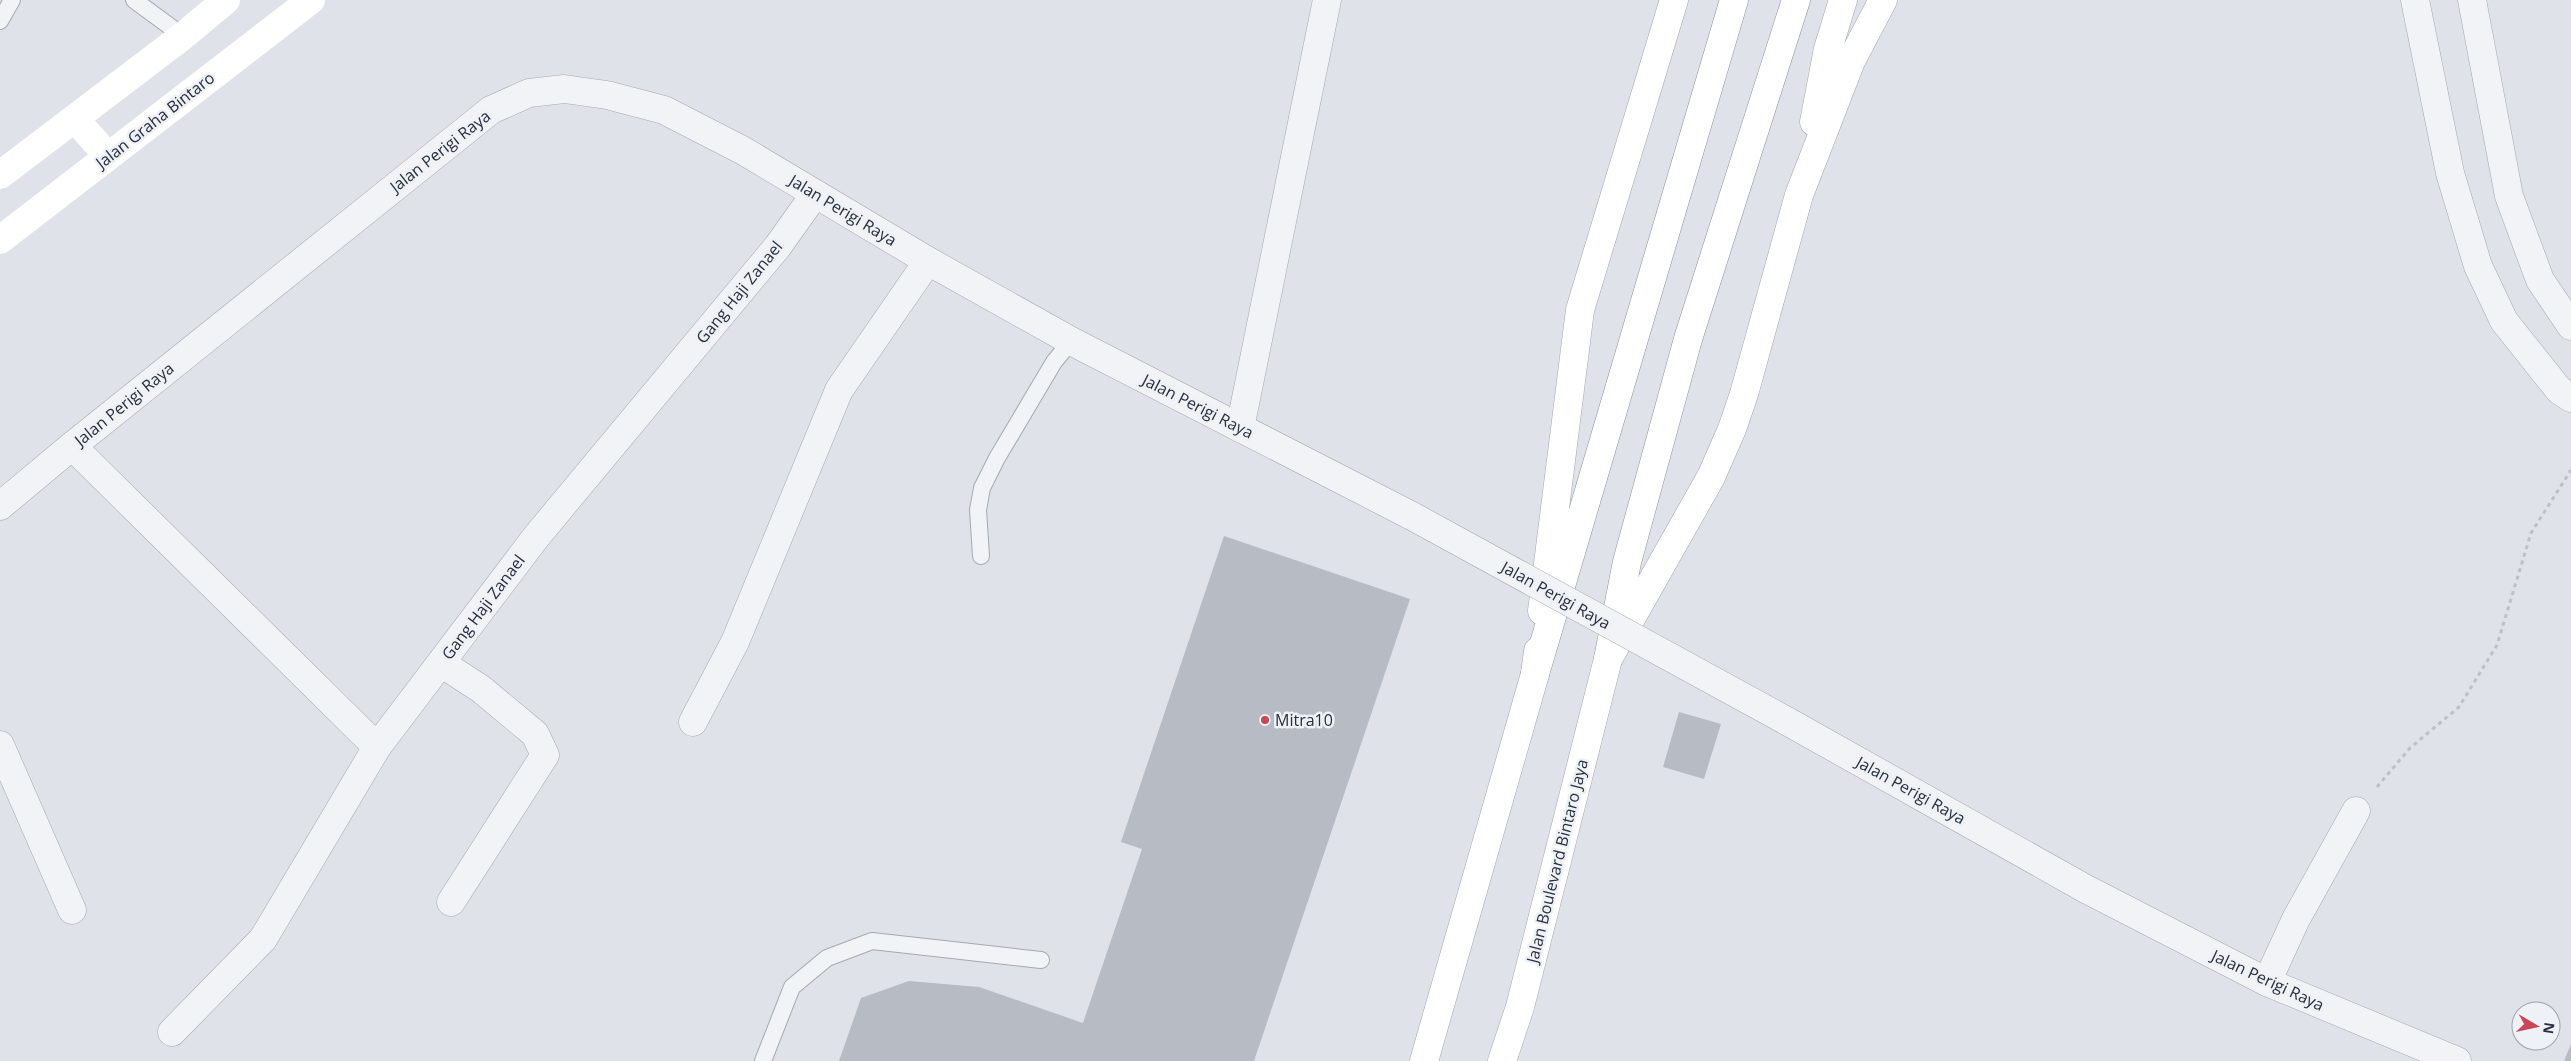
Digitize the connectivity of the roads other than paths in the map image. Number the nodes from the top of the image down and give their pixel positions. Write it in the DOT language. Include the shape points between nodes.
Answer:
graph roads {
  1 [pos="12,0"];
  2 [pos="134,0"];
  3 [pos="226,0"];
  4 [pos="311,0"];
  5 [pos="1327,0"];
  6 [pos="1674,0"];
  7 [pos="1734,0"];
  8 [pos="1796,0"];
  9 [pos="1844,0"];
  10 [pos="1883,0"];
  11 [pos="2414,0"];
  12 [pos="2472,0"];
  13 [pos="0,21"];
  14 [pos="183,36"];
  15 [pos="75,119"];
  16 [pos="108,156"];
  17 [pos="0,175"];
  18 [pos="815,194"];
  19 [pos="1799,195"];
  20 [pos="0,240"];
  21 [pos="928,261"];
  22 [pos="2571,326"];
  23 [pos="1071,341"];
  24 [pos="2567,386"];
  25 [pos="1240,428"];
  26 [pos="72,446"];
  27 [pos="0,506"];
  28 [pos="981,556"];
  29 [pos="1608,659"];
  30 [pos="441,663"];
  31 [pos="1535,674"];
  32 [pos="693,722"];
  33 [pos="0,745"];
  34 [pos="378,747"];
  35 [pos="2356,811"];
  36 [pos="451,902"];
  37 [pos="72,910"];
  38 [pos="1041,960"];
  39 [pos="2267,982"];
  40 [pos="172,1032"];
  41 [pos="763,1061"];
  42 [pos="1424,1061"];
  43 [pos="1502,1061"];
  44 [pos="2457,1061"];
  1 -- 13 [label="lane"];
  2 -- 14 [label="lane"];
  3 -- 14 [label="main road"];
  4 -- 16 [label="main road, Jalan Graha Bintaro"];
  5 -- 25 [label="street"];
  6 -- 31 [label="main road" via="1580,310"];
  7 -- 31 [label="main road"];
  8 -- 29 [label="main road" via="1688,339 1627,562"];
  9 -- 19 [label="main road" via="1828,49"];
  10 -- 19 [label="main road" via="1851,61"];
  11 -- 24 [label="street" via="2450,172 2478,266 2504,321"];
  12 -- 22 [label="street" via="2509,196 2540,280"];
  14 -- 15 [label="main road"];
  15 -- 16 [label="main road"];
  15 -- 17 [label="main road"];
  16 -- 20 [label="main road, Jalan Graha Bintaro"];
  18 -- 21 [label="street, Jalan Perigi Raya"];
  18 -- 26 [label="street, Jalan Perigi Raya" via="742,150 664,110 573,90 529,93 491,110"];
  18 -- 30 [label="street, Gang Haji Zanael" via="778,246 536,537"];
  19 -- 29 [label="main road" via="1732,429 1711,477"];
  21 -- 23 [label="street, Jalan Perigi Raya"];
  21 -- 32 [label="street" via="839,390 735,642"];
  23 -- 25 [label="street, Jalan Perigi Raya"];
  23 -- 28 [label="lane" via="1054,362 996,458 982,488 978,510"];
  25 -- 39 [label="street, Jalan Perigi Raya, bridge" via="1412,516 2086,889"];
  26 -- 27 [label="street, Jalan Perigi Raya"];
  26 -- 34 [label="street"];
  29 -- 43 [label="main road, Jalan Boulevard Bintaro Jaya" via="1520,1007"];
  30 -- 34 [label="street, Gang Haji Zanael"];
  30 -- 36 [label="street" via="481,689 535,734 545,755"];
  31 -- 42 [label="main road"];
  33 -- 37 [label="street"];
  34 -- 40 [label="street, Gang Haji Zanael" via="262,939"];
  35 -- 39 [label="street" via="2296,920"];
  38 -- 41 [label="lane" via="872,941 827,958 792,987"];
  39 -- 44 [label="street, Jalan Perigi Raya"];
}
